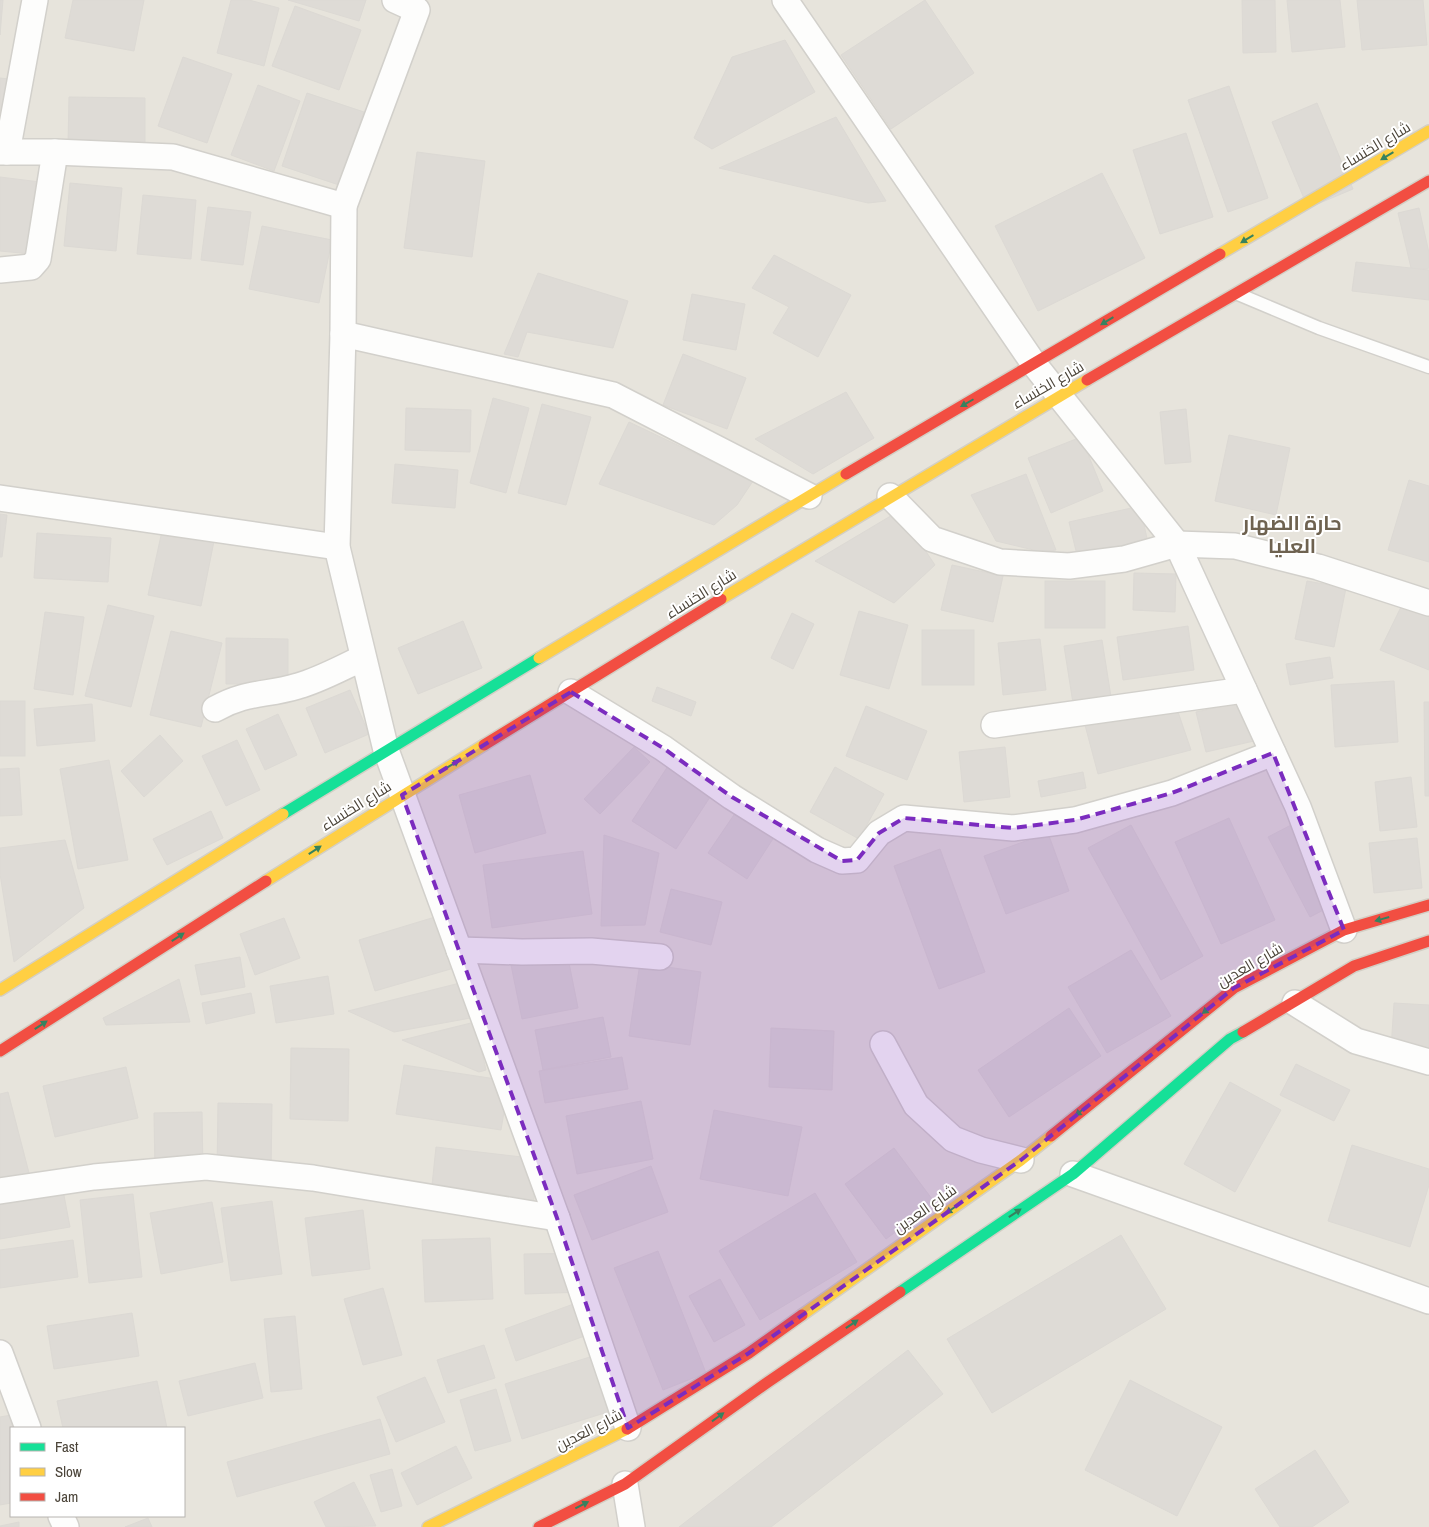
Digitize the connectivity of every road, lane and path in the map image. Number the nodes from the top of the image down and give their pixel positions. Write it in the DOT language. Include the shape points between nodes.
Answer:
graph roads {
  1 [pos="35,0"];
  2 [pos="785,0"];
  3 [pos="412,3"];
  4 [pos="1429,132"];
  5 [pos="4,152"];
  6 [pos="55,152"];
  7 [pos="1429,181"];
  8 [pos="344,206"];
  9 [pos="0,270"];
  10 [pos="1236,293"];
  11 [pos="343,334"];
  12 [pos="1034,364"];
  13 [pos="1429,367"];
  14 [pos="1058,396"];
  15 [pos="809,496"];
  16 [pos="890,496"];
  17 [pos="0,498"];
  18 [pos="1177,544"];
  19 [pos="337,547"];
  20 [pos="1429,603"];
  21 [pos="363,658"];
  22 [pos="1244,690"];
  23 [pos="571,692"];
  24 [pos="215,709"];
  25 [pos="994,725"];
  26 [pos="386,750"];
  27 [pos="1273,753"];
  28 [pos="402,795"];
  29 [pos="1429,905"];
  30 [pos="1344,930"];
  31 [pos="1429,941"];
  32 [pos="459,950"];
  33 [pos="660,957"];
  34 [pos="0,990"];
  35 [pos="1295,1004"];
  36 [pos="882,1044"];
  37 [pos="0,1051"];
  38 [pos="1429,1062"];
  39 [pos="1020,1160"];
  40 [pos="1073,1174"];
  41 [pos="0,1191"];
  42 [pos="557,1218"];
  43 [pos="1429,1301"];
  44 [pos="0,1353"];
  45 [pos="28,1427"];
  46 [pos="628,1428"];
  47 [pos="625,1484"];
  48 [pos="428,1527"];
  49 [pos="539,1527"];
  50 [pos="632,1527"];
  1 -- 5 [label="street"];
  2 -- 12 [label="street"];
  3 -- 8 [label="street"];
  4 -- 12 [label="street, شارع الخنساء, one-way"];
  5 -- 6 [label="street"];
  6 -- 8 [label="street" via="173,158"];
  6 -- 9 [label="street" via="38,259 31,267"];
  7 -- 10 [label="street, شارع الخنساء"];
  8 -- 11 [label="street"];
  10 -- 13 [label="lane" via="1319,328"];
  10 -- 14 [label="street, شارع الخنساء"];
  11 -- 15 [label="street" via="612,395"];
  11 -- 19 [label="street"];
  12 -- 14 [label="street"];
  12 -- 15 [label="street, شارع الخنساء, one-way"];
  14 -- 16 [label="street, شارع الخنساء"];
  14 -- 18 [label="street"];
  15 -- 26 [label="street, شارع الخنساء"];
  16 -- 18 [label="street" via="932,539 1000,562 1069,566 1124,559"];
  16 -- 23 [label="street, شارع الخنساء"];
  17 -- 19 [label="street"];
  18 -- 20 [label="street" via="1235,546 1318,567"];
  18 -- 22 [label="street"];
  19 -- 21 [label="street"];
  21 -- 24 [label="street" via="298,686 234,698"];
  21 -- 26 [label="street"];
  22 -- 25 [label="street"];
  22 -- 27 [label="street"];
  23 -- 27 [label="street" via="663,748 732,797 817,850 842,861 857,860 879,833 904,818 1013,828 1075,820 1172,793"];
  28 -- 23 [label="street, شارع الخنساء, one-way"];
  26 -- 28 [label="street"];
  26 -- 34 [label="street, شارع الخنساء"];
  27 -- 30 [label="street" via="1298,807"];
  28 -- 32 [label="street"];
  37 -- 28 [label="street, شارع الخنساء, one-way"];
  29 -- 30 [label="street, شارع العدين, one-way"];
  30 -- 39 [label="street, شارع العدين, one-way" via="1234,988"];
  31 -- 35 [label="street" via="1354,966"];
  32 -- 33 [label="street" via="591,951"];
  32 -- 42 [label="street"];
  35 -- 38 [label="street" via="1356,1041"];
  35 -- 40 [label="street" via="1230,1039"];
  36 -- 39 [label="street" via="916,1104 953,1139"];
  39 -- 46 [label="street, شارع العدين, one-way" via="749,1353"];
  40 -- 43 [label="street"];
  47 -- 40 [label="street, one-way" via="768,1382"];
  41 -- 42 [label="street" via="94,1177 206,1168 313,1178"];
  42 -- 46 [label="street"];
  44 -- 45 [label="street"];
  46 -- 48 [label="street, شارع العدين"];
  49 -- 47 [label="street, one-way"];
  47 -- 50 [label="street"];
}
